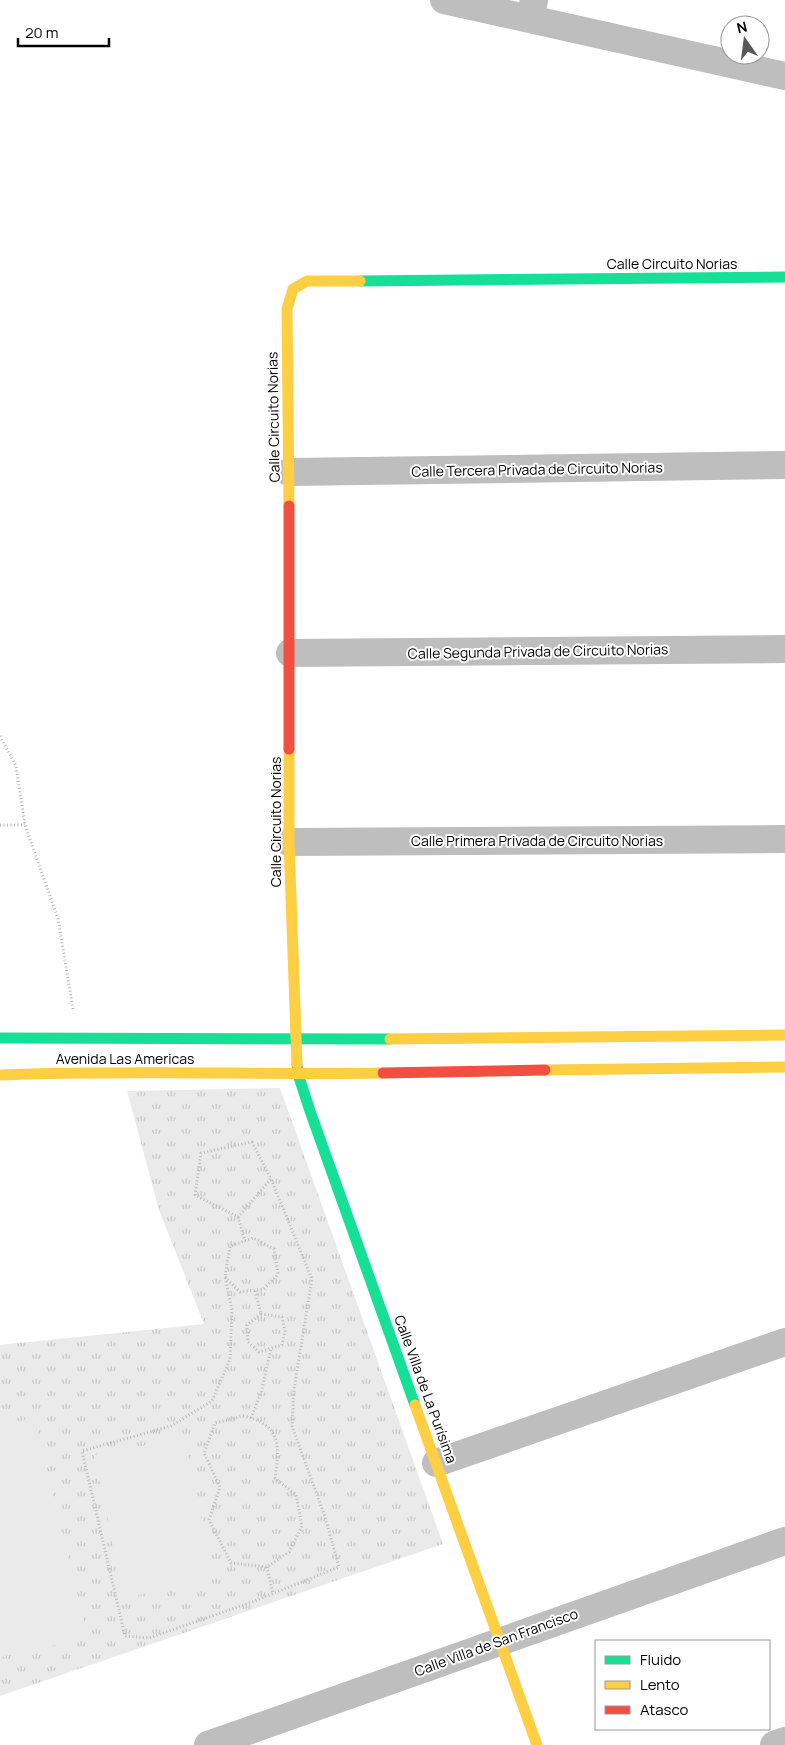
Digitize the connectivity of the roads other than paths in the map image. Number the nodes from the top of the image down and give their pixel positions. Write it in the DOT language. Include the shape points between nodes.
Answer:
graph roads {
  1 [pos="444,0"];
  2 [pos="532,9"];
  3 [pos="785,76"];
  4 [pos="785,278"];
  5 [pos="785,465"];
  6 [pos="289,472"];
  7 [pos="785,649"];
  8 [pos="290,654"];
  9 [pos="785,839"];
  10 [pos="289,842"];
  11 [pos="785,1035"];
  12 [pos="0,1038"];
  13 [pos="295,1040"];
  14 [pos="785,1067"];
  15 [pos="298,1074"];
  16 [pos="0,1075"];
  17 [pos="785,1342"];
  18 [pos="436,1463"];
  19 [pos="785,1540"];
  20 [pos="500,1641"];
  21 [pos="785,1741"];
  22 [pos="208,1745"];
  23 [pos="537,1745"];
  24 [pos="774,1745"];
  1 -- 2 [label="street"];
  2 -- 3 [label="street"];
  4 -- 6 [label="street, Calle Circuito Norias" via="307,281 293,289 287,309"];
  5 -- 6 [label="street, Calle Tercera Privada de Circuito Norias"];
  6 -- 8 [label="street, Calle Circuito Norias"];
  7 -- 8 [label="street, Calle Segunda Privada de Circuito Norias"];
  8 -- 10 [label="street, Calle Circuito Norias"];
  9 -- 10 [label="street, Calle Primera Privada de Circuito Norias"];
  10 -- 13 [label="street, Calle Circuito Norias"];
  11 -- 13 [label="street, Avenida Las Americas"];
  12 -- 13 [label="street, Avenida Las Americas"];
  13 -- 15 [label="street, Calle Villa de La Purísima"];
  14 -- 15 [label="street, Avenida Las Americas"];
  15 -- 16 [label="street, Avenida Las Americas" via="80,1072"];
  15 -- 18 [label="street, Calle Villa de La Purísima"];
  17 -- 18 [label="street"];
  18 -- 20 [label="street, Calle Villa de La Purísima"];
  19 -- 20 [label="street, Calle Villa de San Francisco"];
  20 -- 22 [label="street, Calle Villa de San Francisco"];
  20 -- 23 [label="street, Calle Villa de La Purísima"];
  21 -- 24 [label="street"];
}
